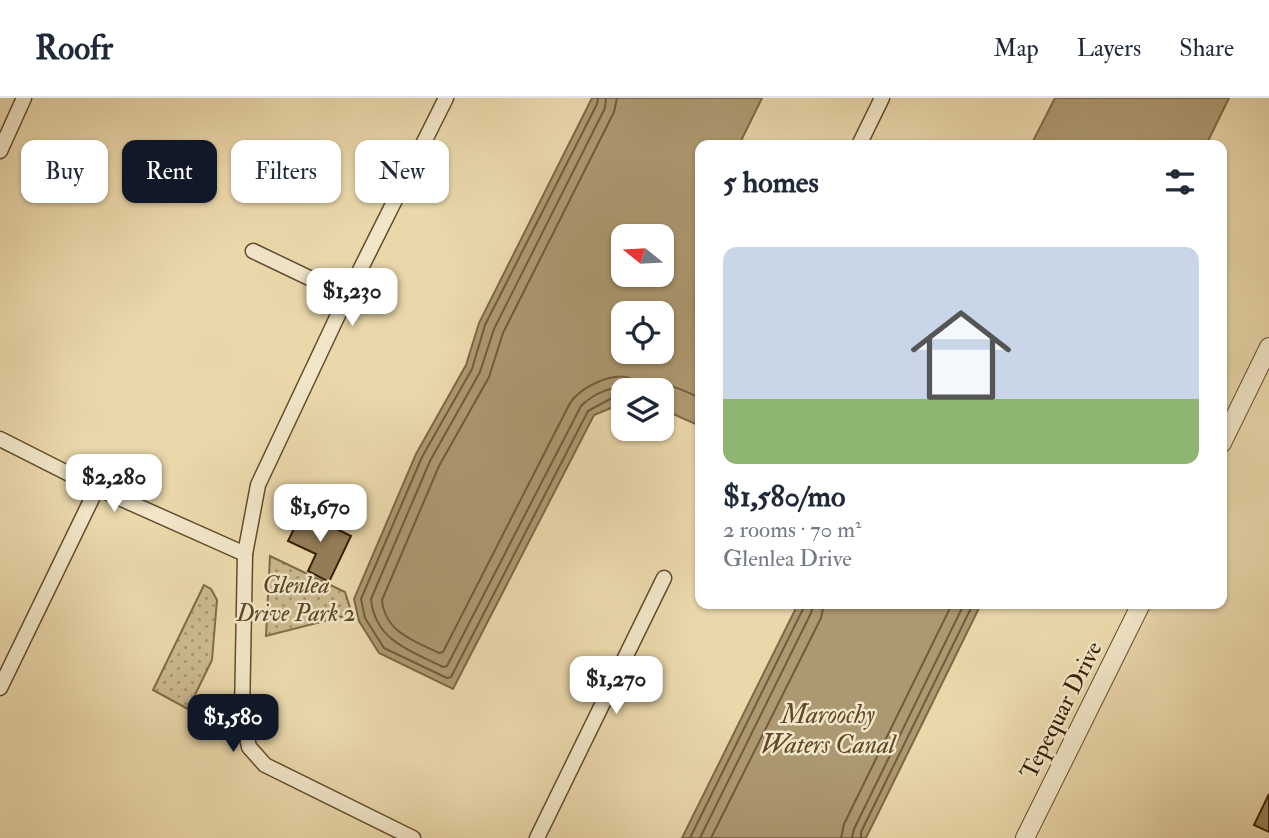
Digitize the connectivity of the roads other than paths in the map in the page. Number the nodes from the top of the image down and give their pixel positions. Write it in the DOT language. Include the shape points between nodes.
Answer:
graph roads {
  1 [pos="24,98"];
  2 [pos="446,98"];
  3 [pos="882,98"];
  4 [pos="861,140"];
  5 [pos="0,151"];
  6 [pos="253,250"];
  7 [pos="347,296"];
  8 [pos="1269,347"];
  9 [pos="1227,433"];
  10 [pos="0,439"];
  11 [pos="97,488"];
  12 [pos="245,554"];
  13 [pos="664,578"];
  14 [pos="1139,609"];
  15 [pos="0,688"];
  16 [pos="413,838"];
  17 [pos="537,838"];
  18 [pos="1025,838"];
  1 -- 5 [label="street"];
  2 -- 7 [label="street"];
  3 -- 4 [label="street"];
  6 -- 7 [label="street"];
  7 -- 12 [label="street" via="258,485"];
  8 -- 9 [label="street"];
  10 -- 11 [label="street"];
  11 -- 12 [label="street"];
  11 -- 15 [label="street"];
  12 -- 16 [label="street" via="242,713 249,747 265,765"];
  13 -- 17 [label="street"];
  14 -- 18 [label="street, Tepequar Drive"];
}
